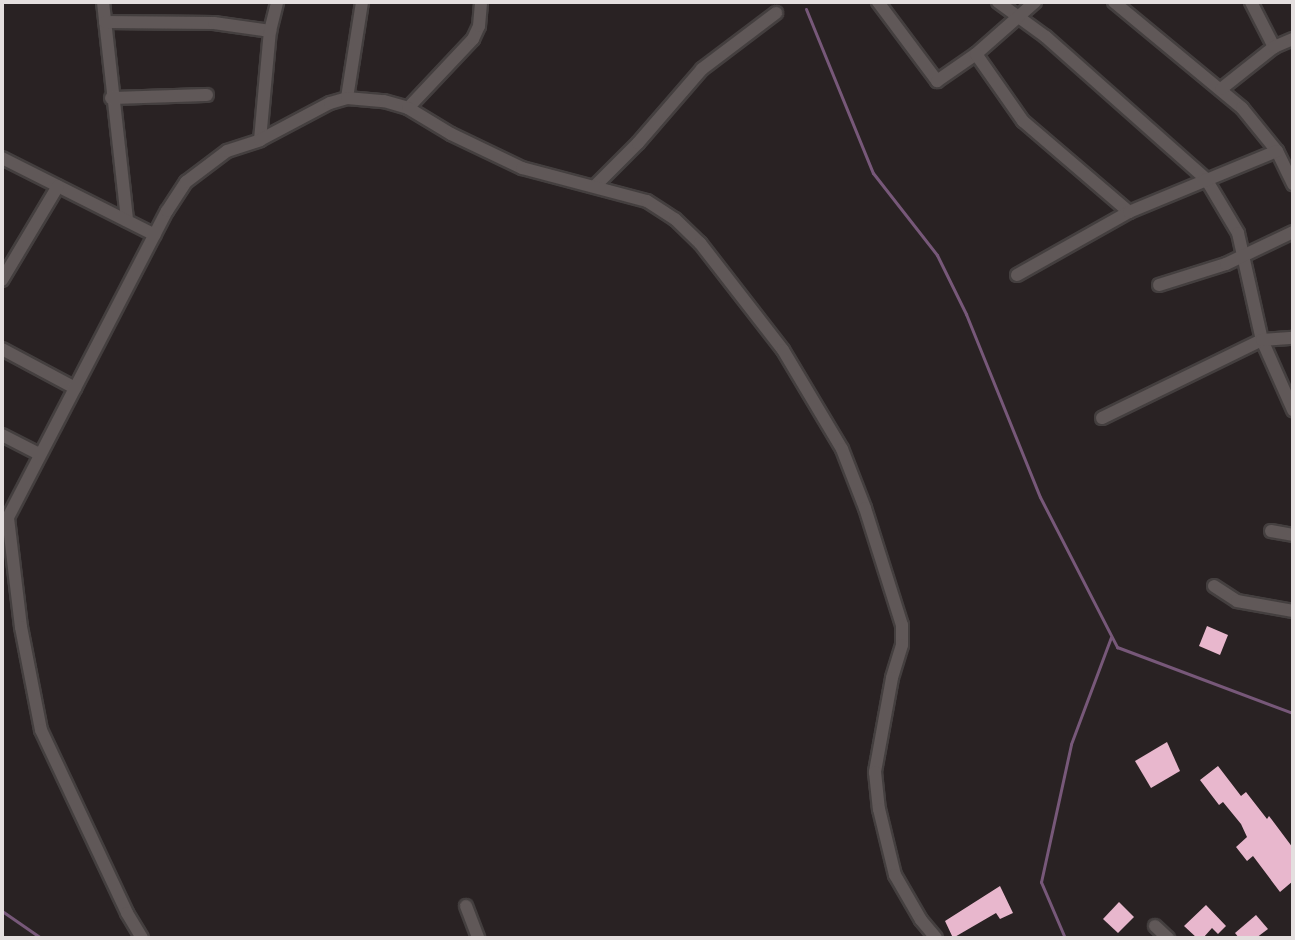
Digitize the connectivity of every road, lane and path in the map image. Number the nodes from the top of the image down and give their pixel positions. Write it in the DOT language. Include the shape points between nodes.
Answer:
graph roads {
  1 [pos="103,2"];
  2 [pos="277,2"];
  3 [pos="362,2"];
  4 [pos="481,2"];
  5 [pos="878,2"];
  6 [pos="998,2"];
  7 [pos="1035,2"];
  8 [pos="1114,2"];
  9 [pos="1251,2"];
  10 [pos="776,13"];
  11 [pos="1020,18"];
  12 [pos="105,22"];
  13 [pos="270,31"];
  14 [pos="1293,39"];
  15 [pos="1274,47"];
  16 [pos="976,54"];
  17 [pos="1221,89"];
  18 [pos="207,95"];
  19 [pos="111,98"];
  20 [pos="347,98"];
  21 [pos="408,108"];
  22 [pos="260,140"];
  23 [pos="1277,151"];
  24 [pos="2,158"];
  25 [pos="1206,179"];
  26 [pos="1293,184"];
  27 [pos="596,185"];
  28 [pos="58,186"];
  29 [pos="1129,212"];
  30 [pos="127,221"];
  31 [pos="1293,232"];
  32 [pos="155,235"];
  33 [pos="1243,256"];
  34 [pos="1017,275"];
  35 [pos="2,280"];
  36 [pos="1159,285"];
  37 [pos="1293,338"];
  38 [pos="1262,340"];
  39 [pos="2,349"];
  40 [pos="75,388"];
  41 [pos="1293,410"];
  42 [pos="1102,418"];
  43 [pos="2,435"];
  44 [pos="39,454"];
  45 [pos="4,521"];
  46 [pos="1271,531"];
  47 [pos="1293,535"];
  48 [pos="1214,586"];
  49 [pos="1293,611"];
  50 [pos="466,906"];
  51 [pos="1155,926"];
  52 [pos="142,938"];
  53 [pos="478,938"];
  54 [pos="936,938"];
  55 [pos="1168,938"];
  1 -- 12 [label="street"];
  2 -- 13 [label="street"];
  3 -- 20 [label="street"];
  4 -- 21 [label="street" via="473,39"];
  5 -- 16 [label="street" via="937,81"];
  6 -- 11 [label="street"];
  7 -- 11 [label="street"];
  8 -- 17 [label="street"];
  9 -- 15 [label="street"];
  10 -- 27 [label="street" via="702,69"];
  11 -- 16 [label="street"];
  11 -- 25 [label="street"];
  12 -- 13 [label="street" via="214,23"];
  12 -- 19 [label="street"];
  13 -- 22 [label="street"];
  14 -- 15 [label="street"];
  15 -- 17 [label="street"];
  16 -- 29 [label="street" via="1023,121"];
  17 -- 23 [label="street"];
  18 -- 19 [label="street"];
  19 -- 30 [label="street"];
  20 -- 21 [label="street"];
  20 -- 22 [label="street"];
  21 -- 27 [label="street" via="522,168 552,179"];
  22 -- 32 [label="street" via="205,164 186,182"];
  23 -- 25 [label="street"];
  23 -- 26 [label="street"];
  24 -- 28 [label="street"];
  25 -- 29 [label="street"];
  25 -- 33 [label="street" via="1238,233"];
  27 -- 54 [label="street" via="647,201 700,243 783,350 842,449 902,625 875,772 879,809 895,875"];
  28 -- 30 [label="street"];
  28 -- 35 [label="street"];
  29 -- 34 [label="street"];
  30 -- 32 [label="street"];
  31 -- 33 [label="street"];
  32 -- 40 [label="street"];
  33 -- 36 [label="street"];
  33 -- 38 [label="street"];
  37 -- 38 [label="street"];
  38 -- 41 [label="street"];
  38 -- 42 [label="street"];
  39 -- 40 [label="street"];
  40 -- 44 [label="street"];
  43 -- 44 [label="street"];
  44 -- 45 [label="street"];
  45 -- 52 [label="street" via="41,730"];
  46 -- 47 [label="street"];
  48 -- 49 [label="street" via="1237,601"];
  50 -- 53 [label="street"];
  51 -- 55 [label="street"];
}
